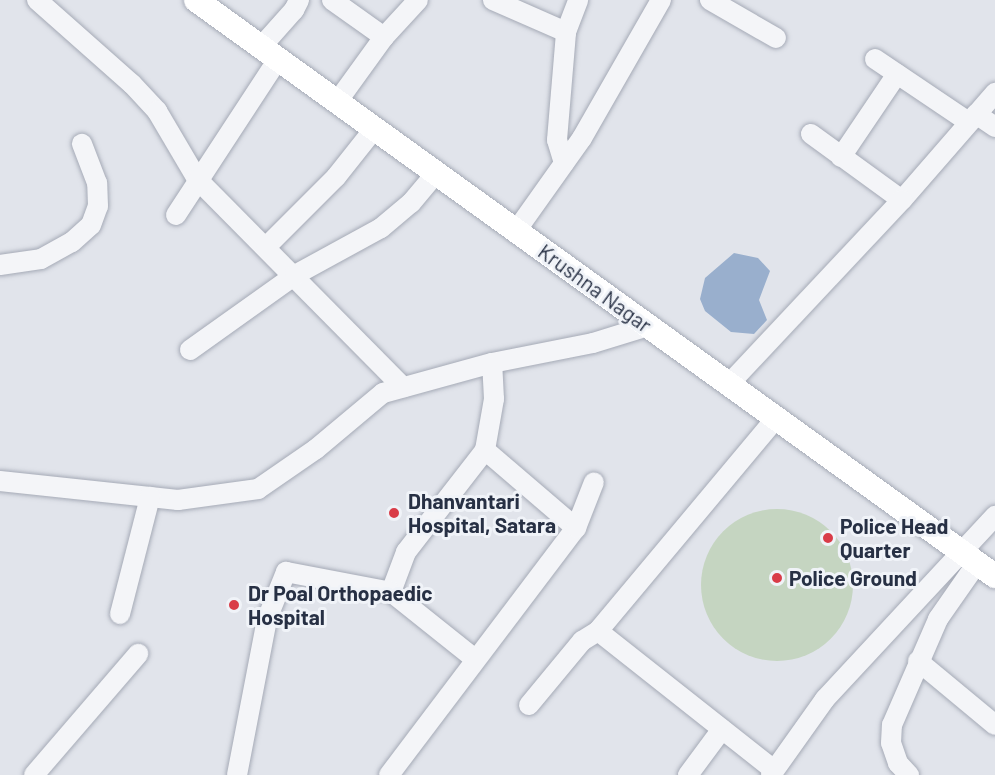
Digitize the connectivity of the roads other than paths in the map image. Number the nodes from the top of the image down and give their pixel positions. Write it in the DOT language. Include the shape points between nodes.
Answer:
graph roads {
  1 [pos="37,0"];
  2 [pos="196,0"];
  3 [pos="299,0"];
  4 [pos="332,0"];
  5 [pos="418,0"];
  6 [pos="493,0"];
  7 [pos="578,0"];
  8 [pos="662,0"];
  9 [pos="710,0"];
  10 [pos="566,33"];
  11 [pos="384,37"];
  12 [pos="776,38"];
  13 [pos="269,53"];
  14 [pos="874,59"];
  15 [pos="897,74"];
  16 [pos="995,93"];
  17 [pos="338,102"];
  18 [pos="972,117"];
  19 [pos="995,127"];
  20 [pos="374,129"];
  21 [pos="811,134"];
  22 [pos="82,144"];
  23 [pos="841,157"];
  24 [pos="564,163"];
  25 [pos="435,173"];
  26 [pos="196,179"];
  27 [pos="902,200"];
  28 [pos="176,214"];
  29 [pos="516,231"];
  30 [pos="266,247"];
  31 [pos="0,265"];
  32 [pos="294,275"];
  33 [pos="648,326"];
  34 [pos="190,350"];
  35 [pos="492,363"];
  36 [pos="728,385"];
  37 [pos="403,387"];
  38 [pos="776,418"];
  39 [pos="485,450"];
  40 [pos="0,481"];
  41 [pos="594,482"];
  42 [pos="150,497"];
  43 [pos="995,516"];
  44 [pos="576,528"];
  45 [pos="978,564"];
  46 [pos="391,592"];
  47 [pos="120,614"];
  48 [pos="598,631"];
  49 [pos="138,654"];
  50 [pos="475,659"];
  51 [pos="918,661"];
  52 [pos="529,705"];
  53 [pos="995,725"];
  54 [pos="722,729"];
  55 [pos="773,772"];
  56 [pos="34,775"];
  57 [pos="237,775"];
  58 [pos="389,775"];
  59 [pos="688,775"];
  60 [pos="909,775"];
  1 -- 26 [label="street" via="157,111"];
  2 -- 13 [label="main road, Krushna Nagar"];
  3 -- 13 [label="street"];
  4 -- 11 [label="street"];
  5 -- 11 [label="street"];
  6 -- 10 [label="street"];
  7 -- 10 [label="street"];
  8 -- 24 [label="street"];
  9 -- 12 [label="street"];
  10 -- 24 [label="street" via="557,140"];
  11 -- 17 [label="street"];
  13 -- 17 [label="main road, Krushna Nagar"];
  13 -- 26 [label="street"];
  14 -- 15 [label="street"];
  15 -- 18 [label="street"];
  15 -- 23 [label="street"];
  16 -- 18 [label="street"];
  17 -- 20 [label="main road, Krushna Nagar"];
  18 -- 19 [label="street"];
  18 -- 27 [label="street"];
  20 -- 25 [label="main road, Krushna Nagar"];
  20 -- 30 [label="street" via="336,177"];
  21 -- 23 [label="street"];
  22 -- 31 [label="street" via="98,183 98,206 91,225 72,242 41,259"];
  23 -- 27 [label="street"];
  24 -- 29 [label="street"];
  25 -- 29 [label="main road, Krushna Nagar"];
  25 -- 32 [label="street" via="411,203 381,228"];
  26 -- 28 [label="street"];
  26 -- 30 [label="street"];
  27 -- 36 [label="street"];
  29 -- 33 [label="main road, Krushna Nagar"];
  30 -- 32 [label="street"];
  32 -- 34 [label="street"];
  32 -- 37 [label="street"];
  33 -- 35 [label="street" via="593,343"];
  33 -- 36 [label="main road, Krushna Nagar"];
  35 -- 37 [label="street"];
  35 -- 39 [label="street" via="494,399"];
  36 -- 38 [label="main road, Krushna Nagar"];
  37 -- 42 [label="street" via="383,393 316,449 258,489 178,500"];
  38 -- 45 [label="main road, Krushna Nagar"];
  38 -- 48 [label="street"];
  39 -- 44 [label="street"];
  39 -- 46 [label="street" via="406,552"];
  40 -- 42 [label="street"];
  41 -- 44 [label="street"];
  42 -- 47 [label="street"];
  43 -- 45 [label="street"];
  44 -- 50 [label="street"];
  45 -- 51 [label="street" via="938,619"];
  45 -- 55 [label="street" via="825,699"];
  46 -- 50 [label="street"];
  46 -- 57 [label="street" via="286,572 267,619"];
  48 -- 52 [label="street" via="582,641"];
  48 -- 54 [label="street"];
  49 -- 56 [label="street"];
  50 -- 58 [label="street"];
  51 -- 53 [label="street"];
  51 -- 60 [label="street" via="891,725 891,743 898,763"];
  54 -- 55 [label="street"];
  54 -- 59 [label="street"];
}
